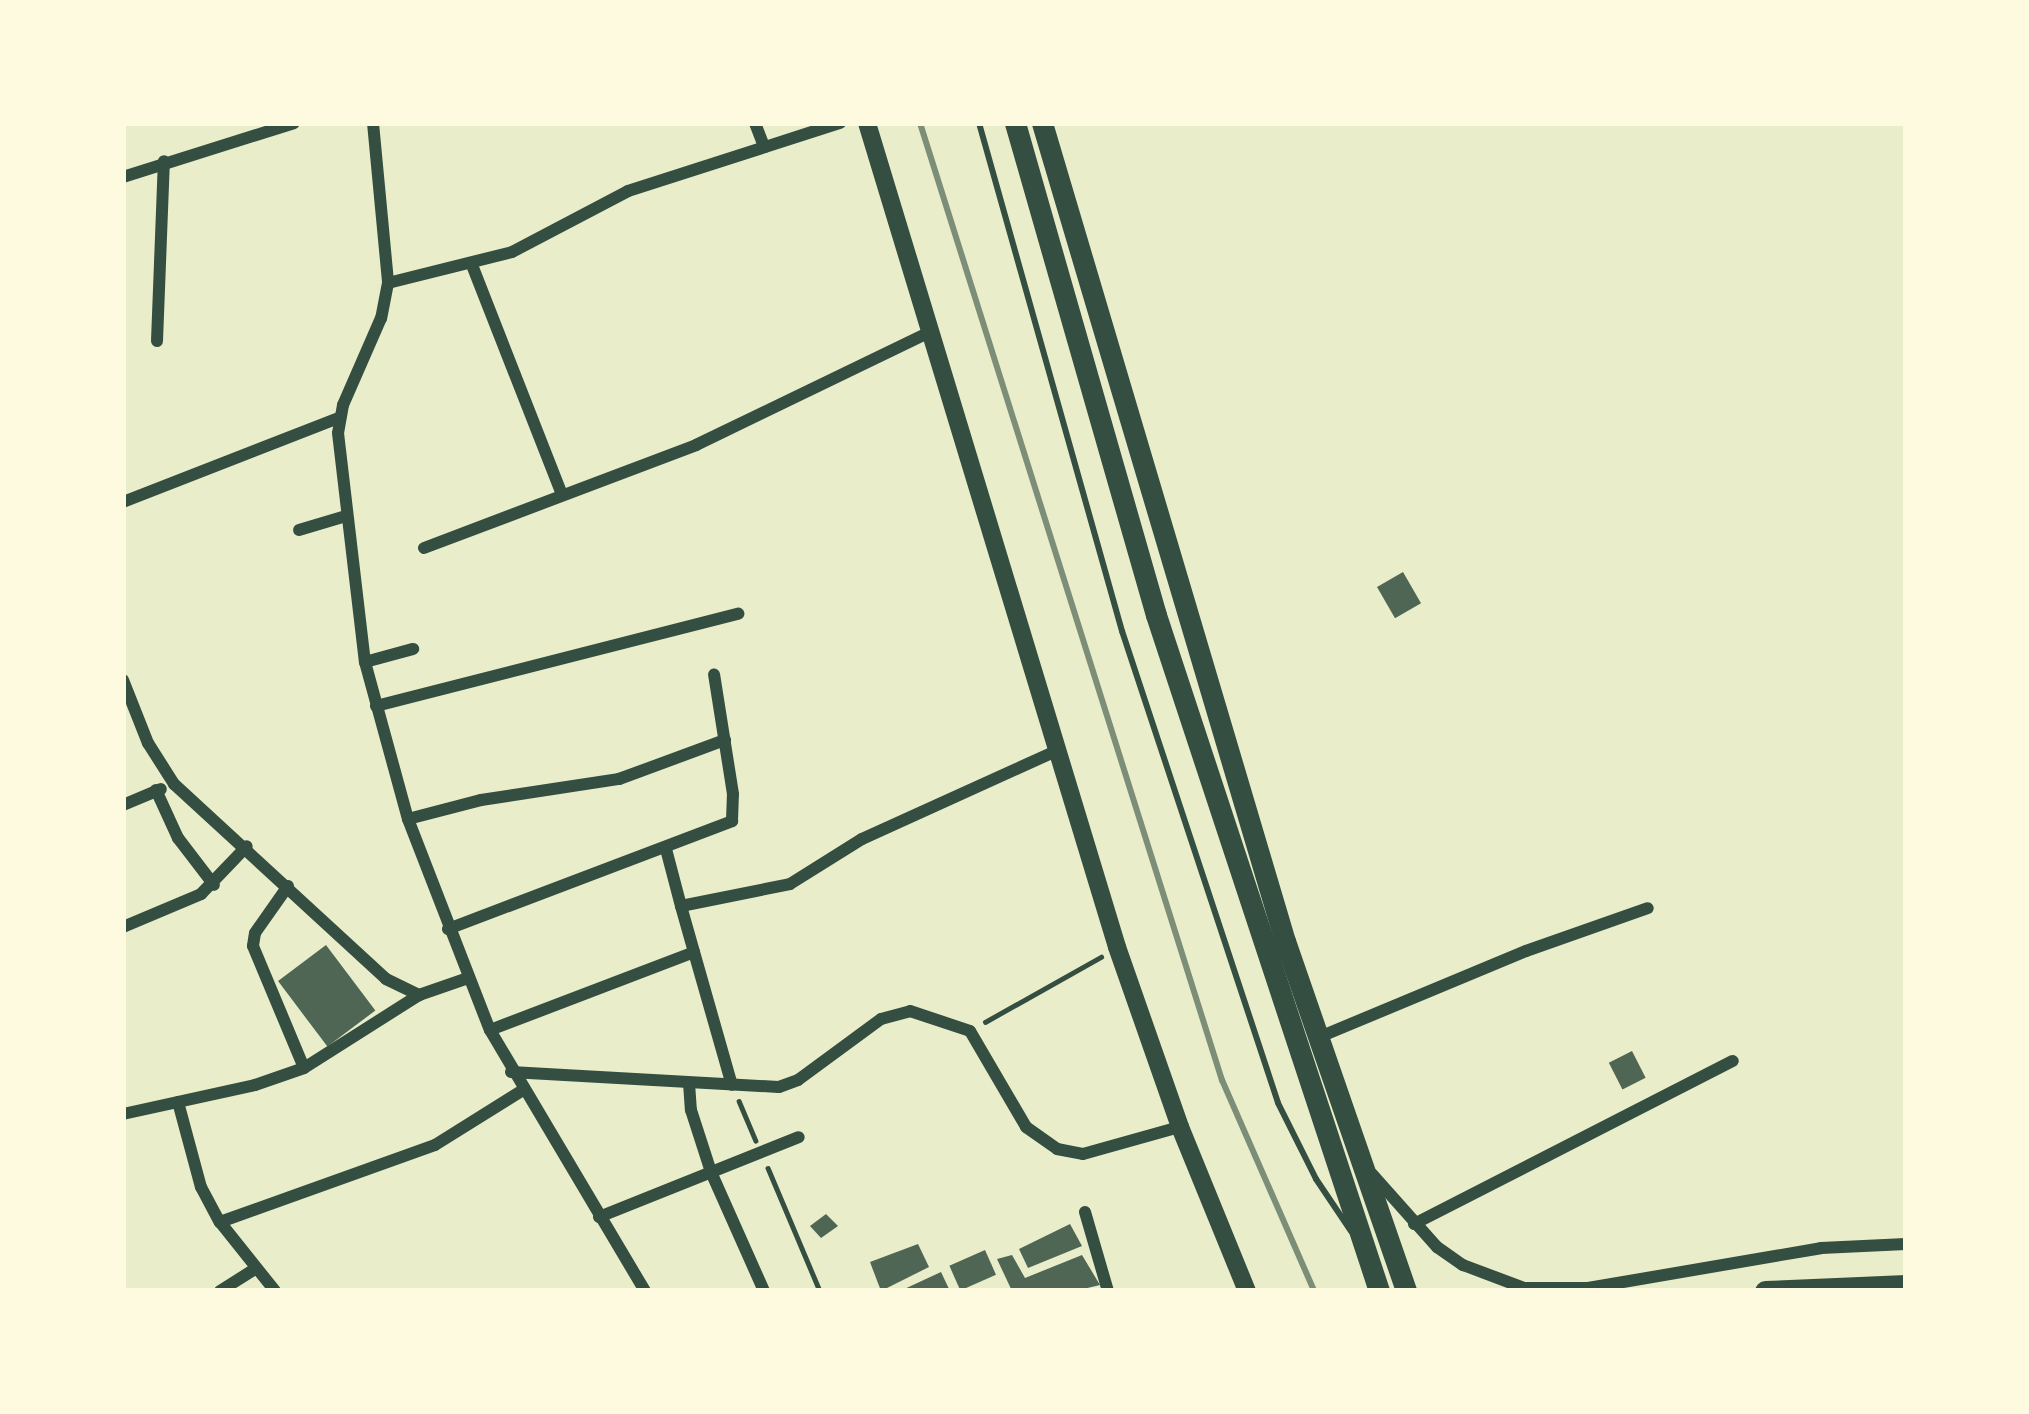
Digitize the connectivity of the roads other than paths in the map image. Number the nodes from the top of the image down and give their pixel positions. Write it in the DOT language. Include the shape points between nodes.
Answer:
graph roads {
  1 [pos="294,123"];
  2 [pos="373,123"];
  3 [pos="755,123"];
  4 [pos="840,123"];
  5 [pos="867,123"];
  6 [pos="980,123"];
  7 [pos="1015,123"];
  8 [pos="1042,123"];
  9 [pos="764,147"];
  10 [pos="164,161"];
  11 [pos="123,177"];
  12 [pos="472,265"];
  13 [pos="388,283"];
  14 [pos="929,332"];
  15 [pos="157,341"];
  16 [pos="339,418"];
  17 [pos="561,492"];
  18 [pos="123,502"];
  19 [pos="346,516"];
  20 [pos="299,530"];
  21 [pos="424,548"];
  22 [pos="738,614"];
  23 [pos="413,649"];
  24 [pos="365,662"];
  25 [pos="714,674"];
  26 [pos="123,680"];
  27 [pos="376,706"];
  28 [pos="128,707"];
  29 [pos="725,740"];
  30 [pos="1058,750"];
  31 [pos="174,784"];
  32 [pos="156,790"];
  33 [pos="123,805"];
  34 [pos="407,819"];
  35 [pos="247,846"];
  36 [pos="666,849"];
  37 [pos="214,885"];
  38 [pos="288,886"];
  39 [pos="681,906"];
  40 [pos="1648,908"];
  41 [pos="123,927"];
  42 [pos="448,929"];
  43 [pos="694,952"];
  44 [pos="468,978"];
  45 [pos="419,995"];
  46 [pos="490,1030"];
  47 [pos="1317,1038"];
  48 [pos="1733,1060"];
  49 [pos="304,1068"];
  50 [pos="512,1072"];
  51 [pos="689,1083"];
  52 [pos="732,1085"];
  53 [pos="524,1090"];
  54 [pos="178,1102"];
  55 [pos="123,1114"];
  56 [pos="1180,1127"];
  57 [pos="799,1137"];
  58 [pos="1360,1160"];
  59 [pos="711,1172"];
  60 [pos="1084,1212"];
  61 [pos="599,1217"];
  62 [pos="220,1222"];
  63 [pos="1414,1224"];
  64 [pos="1906,1244"];
  65 [pos="1365,1250"];
  66 [pos="255,1269"];
  67 [pos="1906,1286"];
  68 [pos="1102,1289"];
  69 [pos="220,1291"];
  70 [pos="275,1291"];
  71 [pos="645,1291"];
  72 [pos="764,1291"];
  73 [pos="1246,1291"];
  74 [pos="1379,1291"];
  75 [pos="1406,1291"];
  76 [pos="1765,1291"];
  1 -- 10 [label="street"];
  2 -- 13 [label="street"];
  3 -- 9 [label="street"];
  4 -- 9 [label="street"];
  5 -- 14 [label="main road"];
  6 -- 65 [label="lane" via="1115,609 1277,1103"];
  7 -- 65 [label="main road" via="1156,615"];
  8 -- 47 [label="main road"];
  9 -- 12 [label="street" via="628,191 542,241"];
  10 -- 11 [label="street"];
  10 -- 15 [label="street"];
  12 -- 13 [label="street"];
  12 -- 17 [label="street"];
  13 -- 16 [label="street"];
  14 -- 17 [label="street" via="696,445"];
  14 -- 30 [label="main road"];
  16 -- 18 [label="street"];
  16 -- 19 [label="street"];
  17 -- 21 [label="street"];
  19 -- 20 [label="street"];
  19 -- 24 [label="street"];
  22 -- 27 [label="street"];
  23 -- 24 [label="street"];
  24 -- 27 [label="street"];
  25 -- 29 [label="street"];
  26 -- 28 [label="street"];
  27 -- 34 [label="street"];
  28 -- 31 [label="street"];
  29 -- 34 [label="street" via="619,779"];
  29 -- 36 [label="street" via="732,821"];
  30 -- 39 [label="street" via="862,839 790,884"];
  30 -- 56 [label="main road"];
  31 -- 32 [label="street"];
  31 -- 35 [label="street"];
  32 -- 33 [label="street"];
  32 -- 37 [label="street" via="178,838"];
  34 -- 42 [label="street"];
  35 -- 37 [label="street"];
  35 -- 38 [label="street"];
  36 -- 39 [label="street"];
  36 -- 42 [label="street"];
  37 -- 41 [label="street"];
  38 -- 45 [label="street" via="386,979"];
  38 -- 49 [label="street" via="253,946"];
  39 -- 43 [label="street"];
  40 -- 47 [label="street"];
  42 -- 44 [label="street"];
  43 -- 46 [label="street"];
  43 -- 52 [label="street"];
  44 -- 45 [label="street"];
  44 -- 46 [label="street"];
  45 -- 49 [label="street"];
  46 -- 50 [label="street"];
  47 -- 58 [label="main road"];
  48 -- 63 [label="street"];
  49 -- 54 [label="street"];
  50 -- 51 [label="street"];
  50 -- 53 [label="street"];
  51 -- 52 [label="street"];
  51 -- 59 [label="street"];
  52 -- 56 [label="street" via="788,1085 896,1012 928,1014 970,1031 1026,1127 1057,1149 1083,1154"];
  53 -- 61 [label="street"];
  53 -- 62 [label="street" via="435,1145"];
  54 -- 55 [label="street"];
  54 -- 62 [label="street" via="186,1145"];
  56 -- 73 [label="main road"];
  57 -- 59 [label="street"];
  58 -- 63 [label="street"];
  58 -- 75 [label="main road"];
  59 -- 61 [label="street"];
  59 -- 72 [label="street"];
  60 -- 68 [label="street"];
  61 -- 71 [label="street"];
  62 -- 66 [label="street"];
  63 -- 64 [label="street" via="1463,1265 1556,1291 1821,1248"];
  65 -- 74 [label="main road"];
  66 -- 69 [label="street"];
  66 -- 70 [label="street"];
  67 -- 76 [label="main road"];
}
